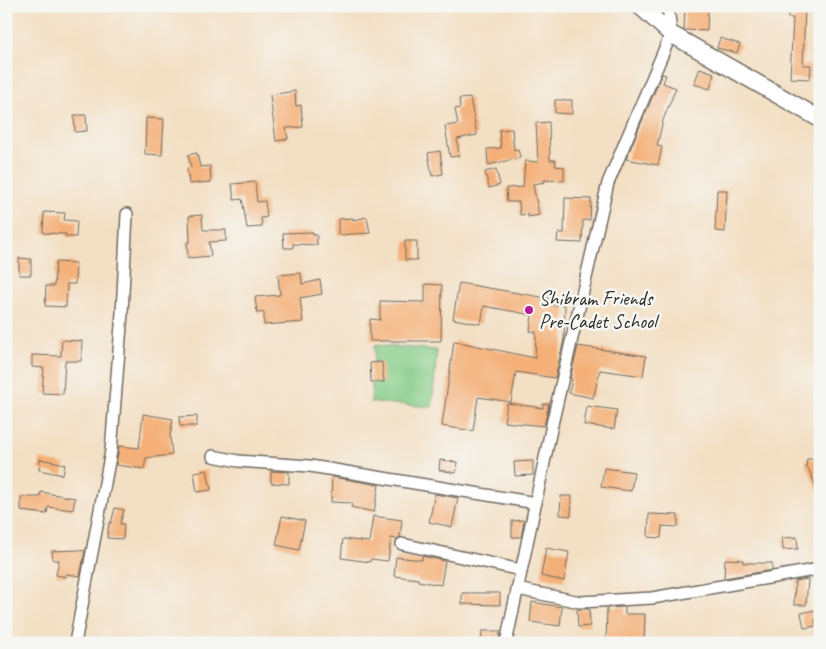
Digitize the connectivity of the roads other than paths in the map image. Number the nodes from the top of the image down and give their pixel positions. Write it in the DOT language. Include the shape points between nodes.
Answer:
graph roads {
  1 [pos="640,6"];
  2 [pos="668,6"];
  3 [pos="672,34"];
  4 [pos="820,119"];
  5 [pos="127,214"];
  6 [pos="213,456"];
  7 [pos="536,503"];
  8 [pos="402,544"];
  9 [pos="820,569"];
  10 [pos="521,570"];
  11 [pos="517,589"];
  12 [pos="75,643"];
  13 [pos="506,643"];
  1 -- 3 [label="street"];
  2 -- 3 [label="street"];
  3 -- 4 [label="street"];
  3 -- 7 [label="street" via="608,183"];
  5 -- 12 [label="street" via="111,451"];
  6 -- 7 [label="street" via="310,466"];
  7 -- 10 [label="street"];
  8 -- 10 [label="street"];
  9 -- 11 [label="street" via="652,598 580,602"];
  10 -- 11 [label="street"];
  11 -- 13 [label="street"];
}
